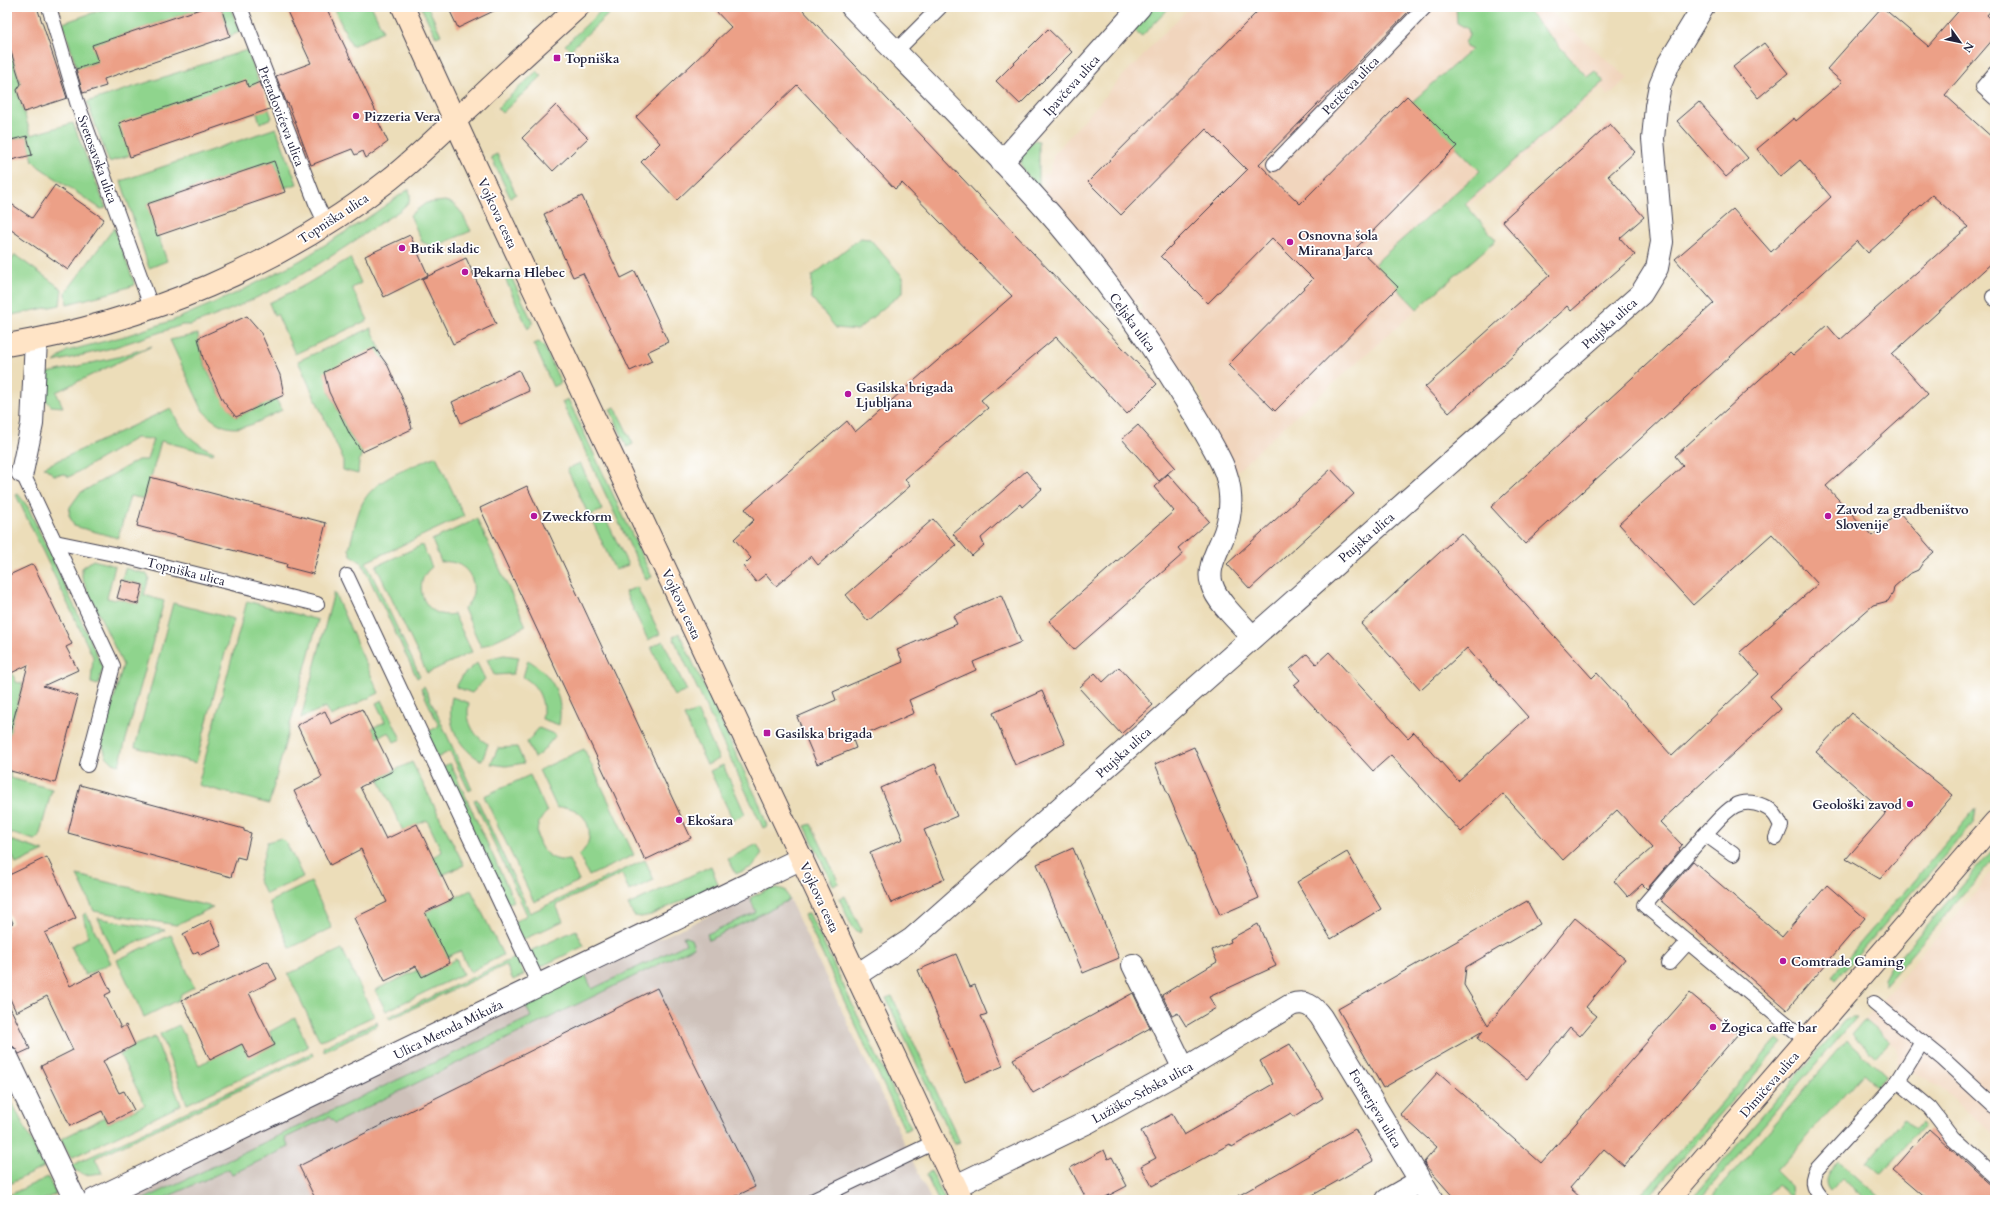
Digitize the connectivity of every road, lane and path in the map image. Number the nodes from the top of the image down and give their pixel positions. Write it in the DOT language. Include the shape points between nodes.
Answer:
graph roads {
  1 [pos="49,7"];
  2 [pos="240,7"];
  3 [pos="403,7"];
  4 [pos="578,7"];
  5 [pos="852,7"];
  6 [pos="940,7"];
  7 [pos="1140,7"];
  8 [pos="1425,7"];
  9 [pos="1703,7"];
  10 [pos="895,52"];
  11 [pos="1995,73"];
  12 [pos="1995,98"];
  13 [pos="456,120"];
  14 [pos="1002,162"];
  15 [pos="1274,164"];
  16 [pos="326,224"];
  17 [pos="152,309"];
  18 [pos="36,340"];
  19 [pos="7,345"];
  20 [pos="22,472"];
  21 [pos="55,542"];
  22 [pos="347,576"];
  23 [pos="317,604"];
  24 [pos="1253,637"];
  25 [pos="87,765"];
  26 [pos="1995,822"];
  27 [pos="1705,834"];
  28 [pos="1776,838"];
  29 [pos="1733,854"];
  30 [pos="802,858"];
  31 [pos="1688,942"];
  32 [pos="1669,963"];
  33 [pos="1133,965"];
  34 [pos="857,975"];
  35 [pos="539,985"];
  36 [pos="1874,1003"];
  37 [pos="1321,1017"];
  38 [pos="1806,1040"];
  39 [pos="1922,1042"];
  40 [pos="7,1057"];
  41 [pos="1184,1069"];
  42 [pos="1898,1081"];
  43 [pos="1995,1107"];
  44 [pos="935,1142"];
  45 [pos="1995,1176"];
  46 [pos="1420,1181"];
  47 [pos="959,1193"];
  48 [pos="75,1200"];
  49 [pos="94,1200"];
  50 [pos="814,1200"];
  51 [pos="1387,1200"];
  52 [pos="1432,1200"];
  53 [pos="1668,1200"];
  54 [pos="1823,1200"];
  1 -- 17 [label="lane, Svetosavska ulica" via="77,102"];
  2 -- 16 [label="lane, Preradovićeva ulica"];
  3 -- 13 [label="street, Vojkova cesta"];
  4 -- 13 [label="street, Topniška ulica"];
  5 -- 10 [label="street, Celjska ulica"];
  6 -- 10 [label="lane"];
  7 -- 14 [label="street, Ipavčeva ulica"];
  8 -- 15 [label="lane, Peričeva ulica"];
  9 -- 24 [label="street, Ptujska ulica" via="1669,63 1660,85 1653,139 1662,242 1657,268 1641,294"];
  10 -- 14 [label="street, Celjska ulica"];
  11 -- 12 [label="lane" via="1983,87"];
  13 -- 16 [label="street, Topniška ulica" via="391,179"];
  13 -- 30 [label="street, Vojkova cesta"];
  14 -- 24 [label="street, Celjska ulica" via="1040,202 1104,280 1157,354 1222,464 1228,482 1230,506 1226,531 1211,567 1210,580 1215,593"];
  16 -- 17 [label="street, Topniška ulica" via="233,276"];
  17 -- 18 [label="street, Topniška ulica" via="96,327"];
  18 -- 19 [label="street, Topniška ulica"];
  18 -- 20 [label="street" via="32,424"];
  20 -- 21 [label="lane"];
  21 -- 23 [label="lane, Topniška ulica" via="123,556"];
  21 -- 25 [label="lane" via="113,666"];
  22 -- 35 [label="lane"];
  24 -- 34 [label="street, Ptujska ulica" via="912,939"];
  26 -- 38 [label="street, Dimičeva ulica"];
  27 -- 28 [label="lane" via="1729,809 1742,801 1767,807 1777,816 1781,826"];
  27 -- 29 [label="lane"];
  27 -- 31 [label="lane" via="1644,905"];
  30 -- 34 [label="street, Vojkova cesta"];
  30 -- 35 [label="street, Ulica Metoda Mikuža"];
  31 -- 32 [label="lane"];
  31 -- 38 [label="lane"];
  33 -- 41 [label="street"];
  34 -- 44 [label="street, Vojkova cesta"];
  35 -- 49 [label="street, Ulica Metoda Mikuža"];
  36 -- 39 [label="lane"];
  37 -- 41 [label="street, Lužiško-Srbska ulica" via="1315,1009 1304,1003 1291,1005"];
  37 -- 46 [label="street, Forsterjeva ulica"];
  38 -- 53 [label="street, Dimičeva ulica"];
  39 -- 42 [label="lane"];
  39 -- 43 [label="lane"];
  40 -- 48 [label="street"];
  41 -- 47 [label="street, Lužiško-Srbska ulica"];
  42 -- 45 [label="lane" via="1930,1108 1953,1138"];
  42 -- 54 [label="lane" via="1816,1170 1812,1178 1813,1186"];
  44 -- 47 [label="street, Vojkova cesta"];
  44 -- 50 [label="lane"];
  46 -- 51 [label="street"];
  46 -- 52 [label="street, Forsterjeva ulica"];
}
